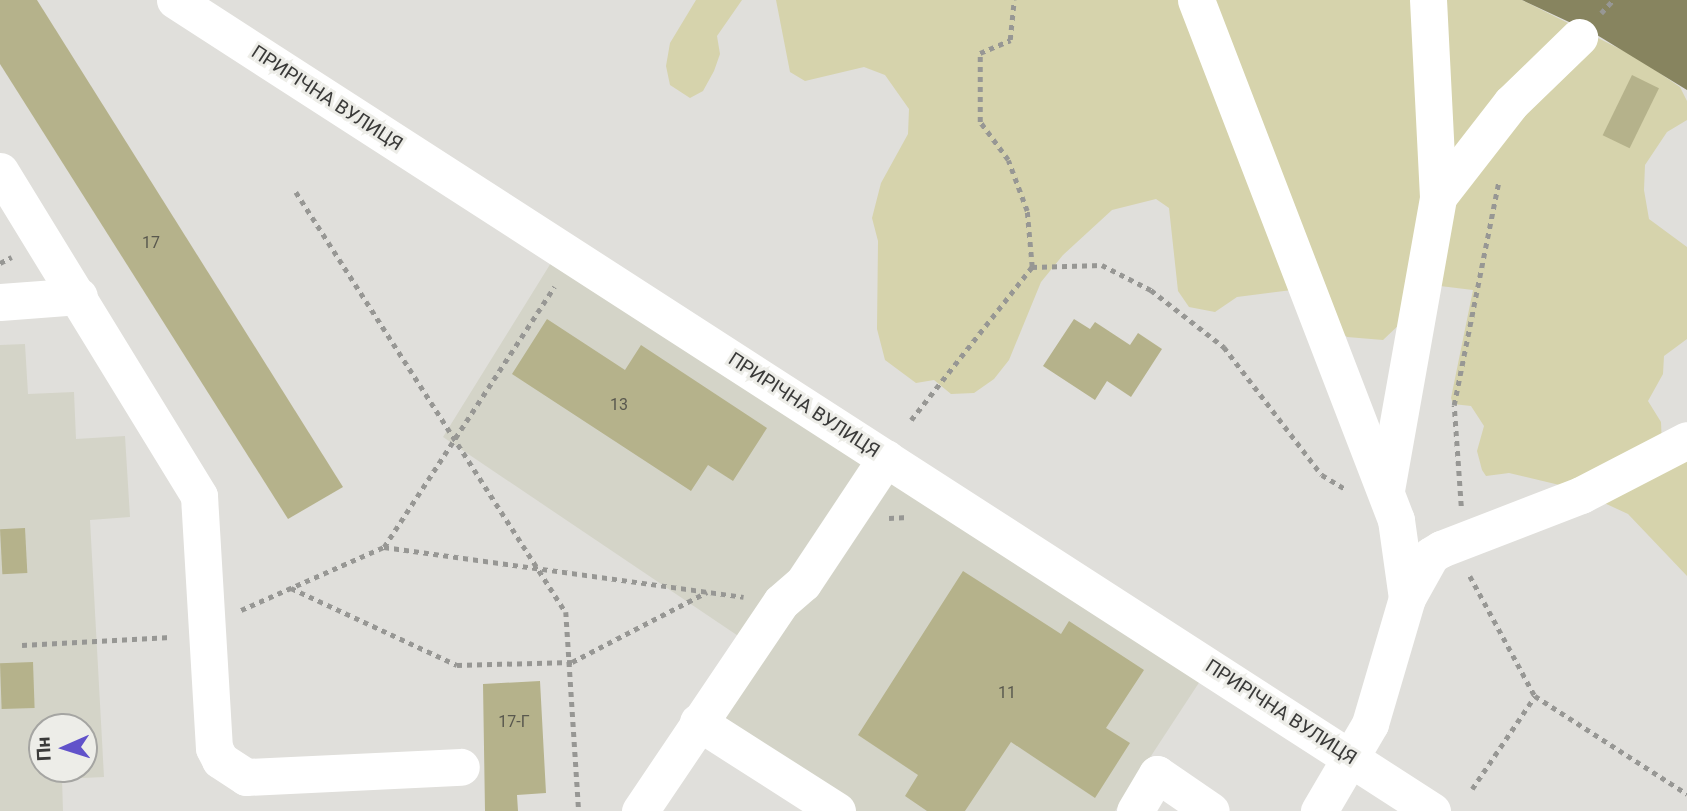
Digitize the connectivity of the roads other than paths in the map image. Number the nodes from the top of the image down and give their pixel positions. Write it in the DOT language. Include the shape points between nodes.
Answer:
graph roads {
  1 [pos="175,0"];
  2 [pos="1196,0"];
  3 [pos="1428,0"];
  4 [pos="1579,37"];
  5 [pos="0,171"];
  6 [pos="1438,197"];
  7 [pos="79,296"];
  8 [pos="0,302"];
  9 [pos="1686,437"];
  10 [pos="886,458"];
  11 [pos="1391,505"];
  12 [pos="1407,598"];
  13 [pos="698,722"];
  14 [pos="1354,758"];
  15 [pos="461,767"];
  16 [pos="640,811"];
  17 [pos="837,811"];
  18 [pos="1135,811"];
  19 [pos="1211,811"];
  20 [pos="1319,811"];
  21 [pos="1432,811"];
  1 -- 10 [label="street, ПРИРІЧНА ВУЛИЦЯ"];
  2 -- 11 [label="street"];
  3 -- 6 [label="street"];
  4 -- 6 [label="street" via="1511,103"];
  5 -- 7 [label="street"];
  6 -- 11 [label="street"];
  7 -- 8 [label="street"];
  7 -- 15 [label="street" via="199,496 214,748 232,771 246,777"];
  9 -- 12 [label="street" via="1581,495 1463,538 1431,555"];
  10 -- 13 [label="street" via="803,583 780,602"];
  10 -- 14 [label="street, ПРИРІЧНА ВУЛИЦЯ"];
  11 -- 12 [label="street"];
  12 -- 14 [label="street" via="1370,724"];
  13 -- 16 [label="street"];
  13 -- 17 [label="street"];
  14 -- 20 [label="street"];
  14 -- 21 [label="street, ПРИРІЧНА ВУЛИЦЯ"];
  18 -- 19 [label="street" via="1157,774"];
}
